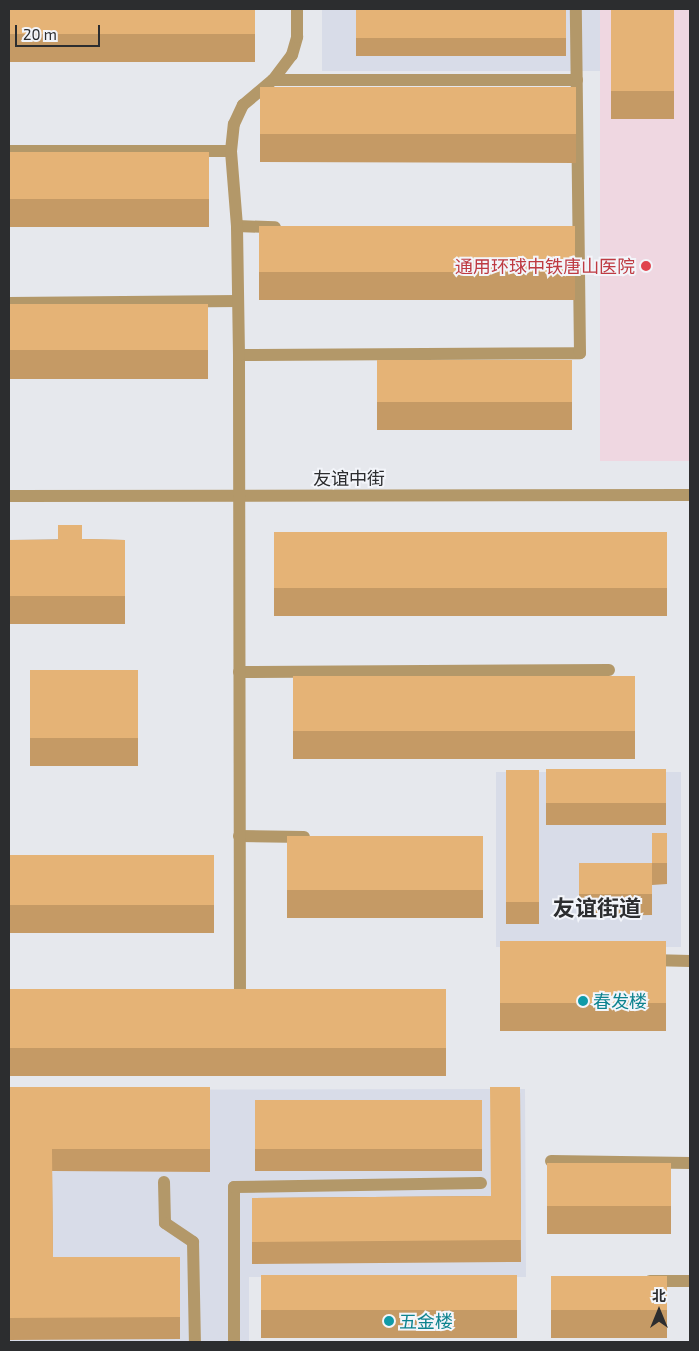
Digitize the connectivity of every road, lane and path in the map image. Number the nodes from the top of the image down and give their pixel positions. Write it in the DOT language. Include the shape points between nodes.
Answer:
graph roads {
  1 [pos="297,9"];
  2 [pos="576,9"];
  3 [pos="273,80"];
  4 [pos="577,80"];
  5 [pos="9,151"];
  6 [pos="231,151"];
  7 [pos="237,226"];
  8 [pos="286,227"];
  9 [pos="560,228"];
  10 [pos="580,228"];
  11 [pos="238,301"];
  12 [pos="9,303"];
  13 [pos="239,355"];
  14 [pos="690,495"];
  15 [pos="9,496"];
  16 [pos="238,496"];
  17 [pos="609,670"];
  18 [pos="239,672"];
  19 [pos="239,836"];
  20 [pos="318,837"];
  21 [pos="641,960"];
  22 [pos="690,960"];
  23 [pos="240,1003"];
  24 [pos="551,1161"];
  25 [pos="690,1162"];
  26 [pos="164,1182"];
  27 [pos="481,1184"];
  28 [pos="634,1280"];
  29 [pos="690,1281"];
  30 [pos="195,1342"];
  31 [pos="234,1342"];
  1 -- 3 [label="street" via="297,37 292,54"];
  2 -- 4 [label="street"];
  3 -- 4 [label="street"];
  3 -- 6 [label="street" via="243,105 234,124"];
  4 -- 10 [label="street"];
  5 -- 6 [label="street"];
  6 -- 7 [label="street"];
  7 -- 8 [label="street"];
  7 -- 11 [label="street"];
  9 -- 10 [label="street"];
  10 -- 13 [label="street" via="580,353"];
  11 -- 12 [label="street"];
  11 -- 13 [label="street"];
  13 -- 16 [label="street"];
  14 -- 16 [label="street, 友谊中街"];
  15 -- 16 [label="street, 友谊中街"];
  16 -- 18 [label="street"];
  17 -- 18 [label="street"];
  18 -- 19 [label="street"];
  19 -- 20 [label="street"];
  19 -- 23 [label="street"];
  21 -- 22 [label="street"];
  24 -- 25 [label="street"];
  26 -- 30 [label="street" via="165,1223 194,1242"];
  27 -- 31 [label="street" via="234,1187"];
  28 -- 29 [label="street"];
}
